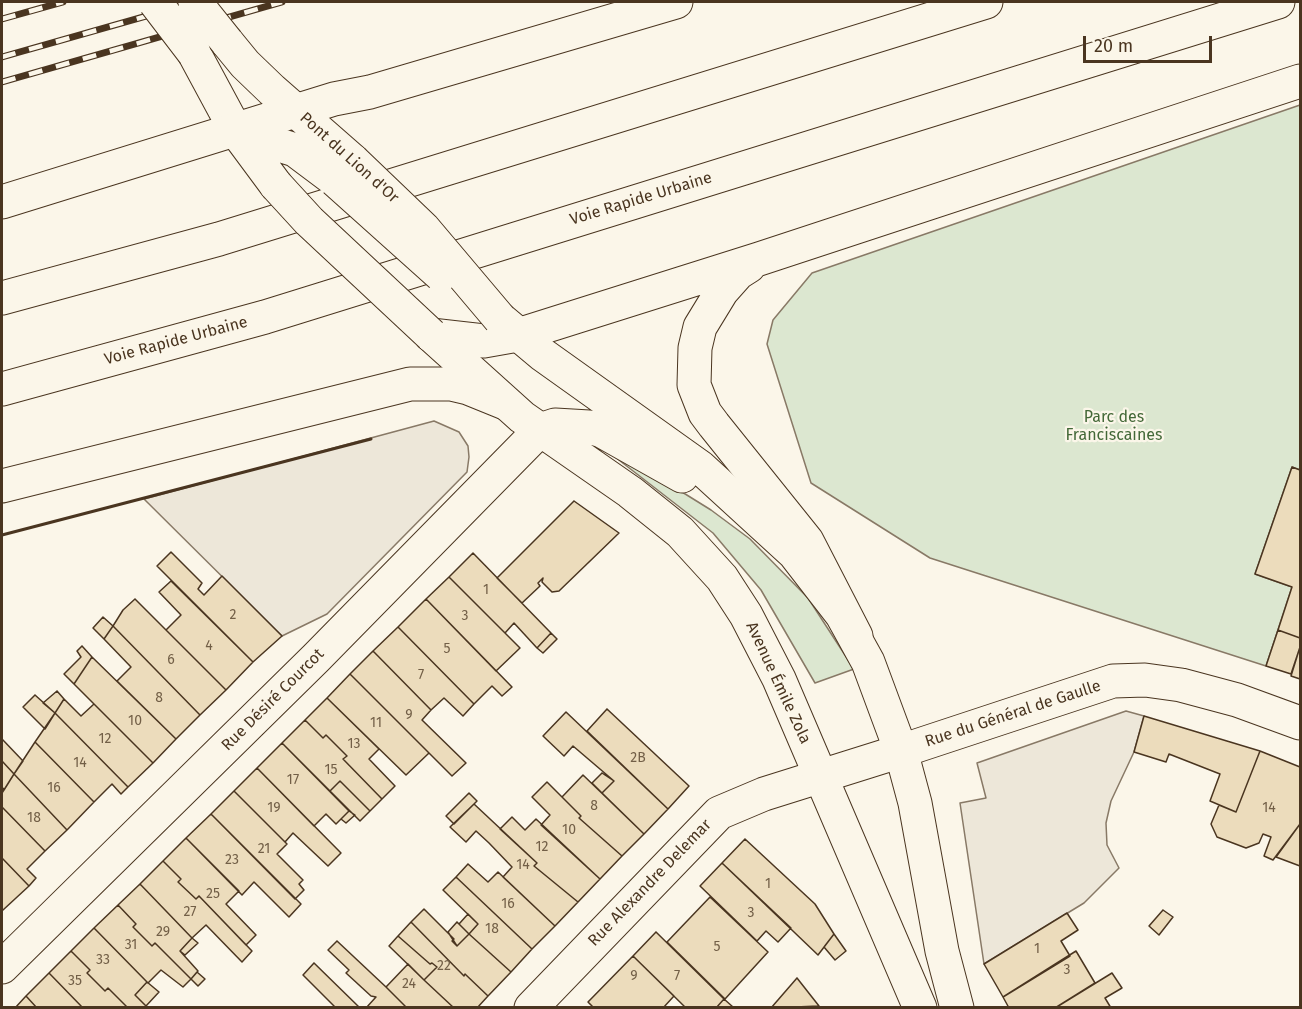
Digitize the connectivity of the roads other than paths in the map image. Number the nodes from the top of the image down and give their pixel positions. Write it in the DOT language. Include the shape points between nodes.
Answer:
graph roads {
  1 [pos="155,2"];
  2 [pos="195,2"];
  3 [pos="676,2"];
  4 [pos="986,2"];
  5 [pos="1278,2"];
  6 [pos="1300,81"];
  7 [pos="298,112"];
  8 [pos="236,131"];
  9 [pos="344,170"];
  10 [pos="2,202"];
  11 [pos="759,259"];
  12 [pos="2,298"];
  13 [pos="488,338"];
  14 [pos="433,383"];
  15 [pos="2,389"];
  16 [pos="505,403"];
  17 [pos="540,430"];
  18 [pos="2,486"];
  19 [pos="731,494"];
  20 [pos="856,636"];
  21 [pos="1300,723"];
  22 [pos="901,751"];
  23 [pos="822,776"];
  24 [pos="2,967"];
  25 [pos="531,1008"];
  26 [pos="920,1008"];
  27 [pos="957,1008"];
  1 -- 8 [label="main road, bridge" via="194,53"];
  2 -- 7 [label="main road, Pont du Lion d'Or, bridge" via="245,64"];
  3 -- 7 [label="main road"];
  4 -- 12 [label="main road" via="219,238"];
  5 -- 15 [label="main road, Voie Rapide Urbaine" via="265,317"];
  6 -- 11 [label="main road"];
  7 -- 8 [label="main road"];
  7 -- 9 [label="main road, Pont du Lion d'Or"];
  8 -- 9 [label="main road, Pont du Lion d'Or"];
  8 -- 10 [label="main road"];
  8 -- 13 [label="main road, bridge" via="309,221 431,335"];
  9 -- 13 [label="main road, Pont du Lion d'Or, bridge" via="424,229"];
  11 -- 13 [label="main road"];
  11 -- 20 [label="main road" via="738,273 712,304 700,327 694,385 714,425 807,541"];
  13 -- 14 [label="main road"];
  13 -- 16 [label="main road, Avenue Émile Zola"];
  13 -- 19 [label="main road" via="680,452"];
  14 -- 16 [label="main road" via="468,388"];
  14 -- 18 [label="main road" via="372,392"];
  16 -- 17 [label="main road, Avenue Émile Zola"];
  17 -- 19 [label="main road" via="555,424 573,424 602,431 678,474"];
  17 -- 23 [label="main road, Avenue Émile Zola" via="662,517 710,562 760,639"];
  17 -- 24 [label="main road, Rue Désiré Courcot" via="316,658"];
  19 -- 20 [label="main road" via="794,553"];
  20 -- 22 [label="main road"];
  21 -- 22 [label="main road, Rue du Général de Gaulle" via="1237,700 1181,686 1145,680 1113,681"];
  22 -- 23 [label="main road, Rue du Général de Gaulle"];
  22 -- 27 [label="main road"];
  23 -- 25 [label="main road, Rue Alexandre Delemar" via="733,805 714,817"];
  23 -- 26 [label="main road, Avenue Émile Zola"];
}
